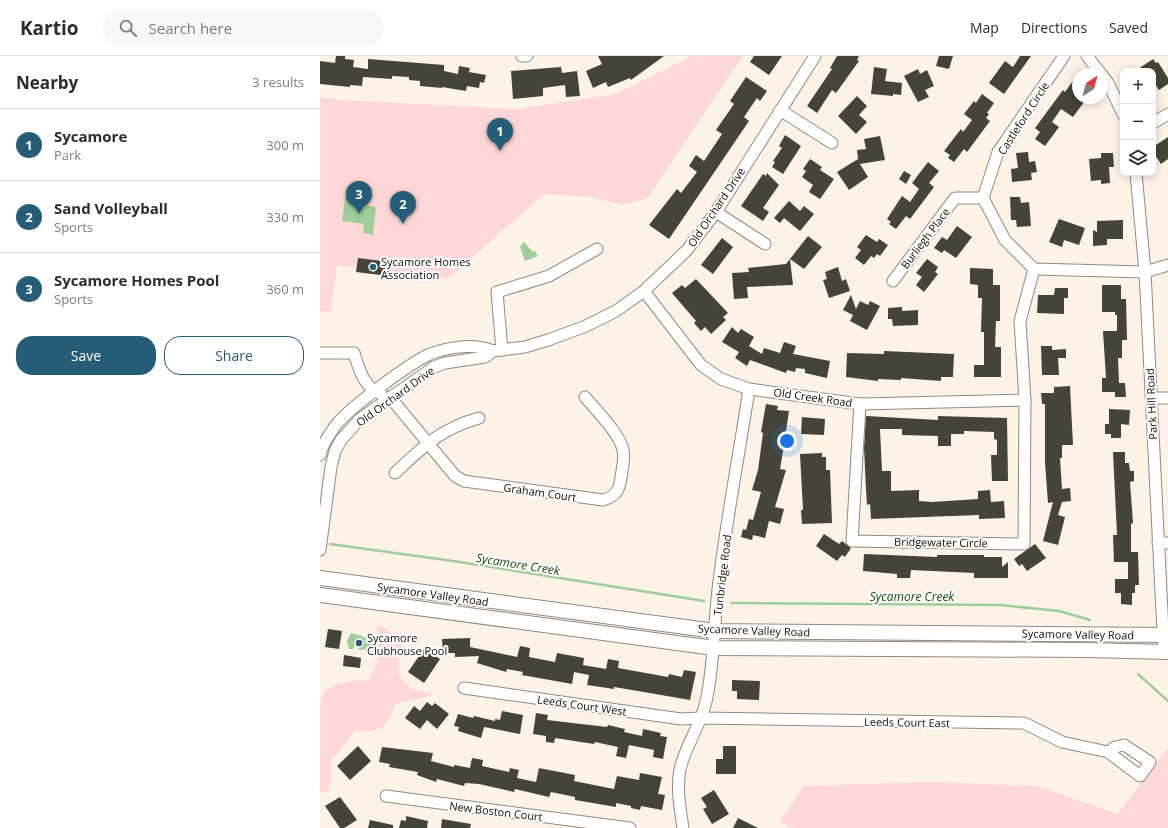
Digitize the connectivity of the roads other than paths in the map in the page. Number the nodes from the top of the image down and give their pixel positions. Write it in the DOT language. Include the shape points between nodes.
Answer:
graph roads {
  1 [pos="522,56"];
  2 [pos="528,56"];
  3 [pos="815,56"];
  4 [pos="1064,56"];
  5 [pos="1087,56"];
  6 [pos="1097,68"];
  7 [pos="1108,83"];
  8 [pos="1120,108"];
  9 [pos="780,110"];
  10 [pos="1168,114"];
  11 [pos="1156,120"];
  12 [pos="832,143"];
  13 [pos="1136,176"];
  14 [pos="983,198"];
  15 [pos="716,212"];
  16 [pos="765,244"];
  17 [pos="597,249"];
  18 [pos="1168,265"];
  19 [pos="1034,269"];
  20 [pos="1145,272"];
  21 [pos="893,281"];
  22 [pos="644,291"];
  23 [pos="497,351"];
  24 [pos="320,352"];
  25 [pos="749,389"];
  26 [pos="375,392"];
  27 [pos="390,397"];
  28 [pos="585,397"];
  29 [pos="1151,398"];
  30 [pos="1168,398"];
  31 [pos="1025,400"];
  32 [pos="860,404"];
  33 [pos="479,418"];
  34 [pos="427,443"];
  35 [pos="320,455"];
  36 [pos="395,472"];
  37 [pos="1163,543"];
  38 [pos="320,550"];
  39 [pos="320,578"];
  40 [pos="320,595"];
  41 [pos="715,631"];
  42 [pos="1166,635"];
  43 [pos="714,648"];
  44 [pos="1166,652"];
  45 [pos="464,688"];
  46 [pos="701,718"];
  47 [pos="1108,752"];
  48 [pos="386,796"];
  49 [pos="630,828"];
  50 [pos="683,828"];
  1 -- 2 [label="street"];
  3 -- 9 [label="street, Old Orchard Drive"];
  4 -- 14 [label="street, Castleford Circle" via="998,152"];
  5 -- 6 [label="street"];
  7 -- 8 [label="street"];
  9 -- 12 [label="street"];
  9 -- 15 [label="street, Old Orchard Drive"];
  10 -- 11 [label="street"];
  13 -- 20 [label="street, Park Hill Road"];
  14 -- 19 [label="street" via="1005,240"];
  14 -- 21 [label="street, Burliegh Place" via="955,198"];
  15 -- 16 [label="street"];
  15 -- 22 [label="street, Old Orchard Drive" via="687,250"];
  17 -- 23 [label="street" via="549,276 497,292"];
  18 -- 20 [label="street"];
  19 -- 20 [label="street"];
  19 -- 31 [label="street" via="1020,321"];
  20 -- 29 [label="street, Park Hill Road"];
  22 -- 23 [label="street, Old Orchard Drive" via="616,311 586,326 525,347"];
  22 -- 25 [label="street, Old Creek Road" via="701,365 721,379"];
  23 -- 26 [label="street, Old Orchard Drive" via="463,347 430,354"];
  23 -- 27 [label="street, Old Orchard Drive" via="485,357 434,367"];
  24 -- 26 [label="street" via="354,353 364,380"];
  25 -- 32 [label="street, Old Creek Road"];
  25 -- 41 [label="street, Tunbridge Road" via="718,590"];
  26 -- 27 [label="street"];
  26 -- 35 [label="street, Old Orchard Drive" via="336,425"];
  27 -- 34 [label="street, Graham Court"];
  27 -- 38 [label="street, Old Orchard Drive" via="346,432 335,450"];
  28 -- 34 [label="street, Graham Court" via="623,448 619,490 612,497 603,500 464,481 456,476"];
  29 -- 30 [label="street"];
  29 -- 37 [label="street, Park Hill Road"];
  31 -- 32 [label="street, Old Creek Road"];
  31 -- 32 [label="street, Bridgewater Circle" via="1024,544 852,541"];
  33 -- 34 [label="street" via="457,425"];
  34 -- 36 [label="street"];
  37 -- 42 [label="street, Park Hill Road"];
  39 -- 41 [label="main road, Sycamore Valley Road"];
  40 -- 43 [label="main road, Sycamore Valley Road"];
  41 -- 42 [label="main road, Sycamore Valley Road"];
  41 -- 43 [label="street, Tunbridge Road"];
  42 -- 44 [label="street, Park Hill Road"];
  43 -- 44 [label="main road, Sycamore Valley Road"];
  43 -- 46 [label="street, Tunbridge Road" via="707,699"];
  45 -- 46 [label="street, Leeds Court West" via="681,719"];
  46 -- 47 [label="street, Leeds Court East" via="1024,723 1062,742"];
  46 -- 50 [label="street, Tunbridge Road" via="678,779"];
  48 -- 49 [label="street, New Boston Court"];
}
